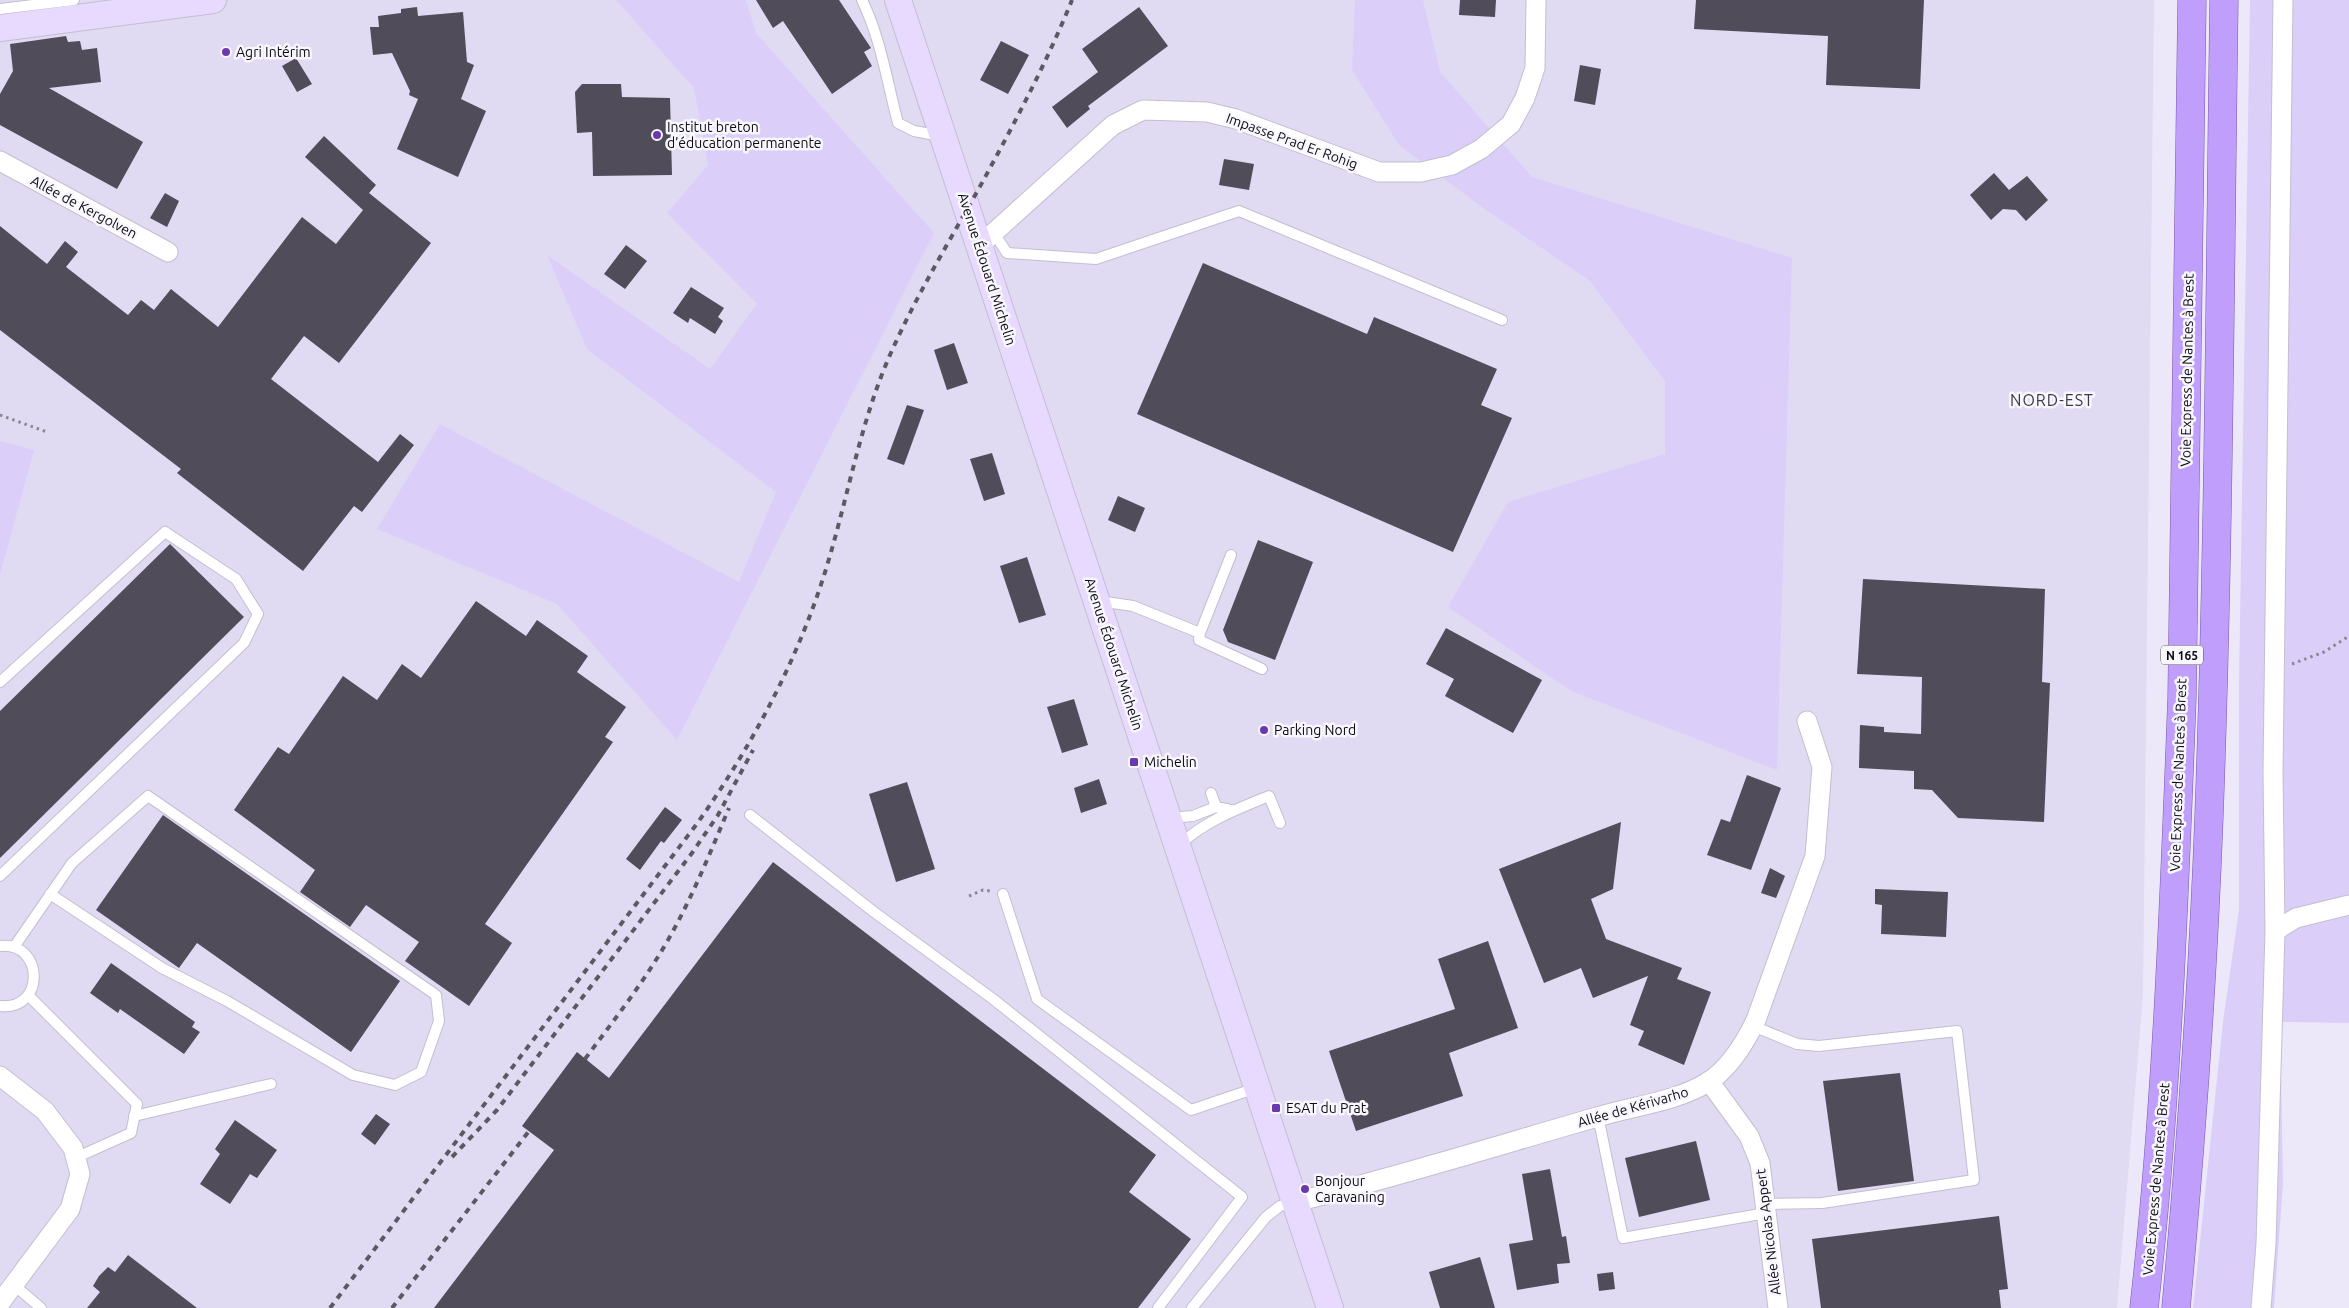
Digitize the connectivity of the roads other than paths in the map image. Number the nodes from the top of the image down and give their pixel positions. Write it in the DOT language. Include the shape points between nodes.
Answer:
graph roads {
  1 [pos="74,0"];
  2 [pos="213,0"];
  3 [pos="862,0"];
  4 [pos="898,0"];
  5 [pos="1536,0"];
  6 [pos="2192,0"];
  7 [pos="2224,0"];
  8 [pos="2283,0"];
  9 [pos="0,9"];
  10 [pos="0,28"];
  11 [pos="943,137"];
  12 [pos="0,161"];
  13 [pos="987,239"];
  14 [pos="168,252"];
  15 [pos="1502,320"];
  16 [pos="1231,556"];
  17 [pos="1096,601"];
  18 [pos="1200,633"];
  19 [pos="1262,669"];
  20 [pos="0,682"];
  21 [pos="1807,721"];
  22 [pos="1211,793"];
  23 [pos="1216,808"];
  24 [pos="1231,810"];
  25 [pos="750,815"];
  26 [pos="1168,818"];
  27 [pos="1280,824"];
  28 [pos="1178,846"];
  29 [pos="0,876"];
  30 [pos="50,894"];
  31 [pos="1003,894"];
  32 [pos="2349,905"];
  33 [pos="2275,930"];
  34 [pos="0,946"];
  35 [pos="14,947"];
  36 [pos="28,996"];
  37 [pos="0,1006"];
  38 [pos="1753,1026"];
  39 [pos="0,1076"];
  40 [pos="1709,1081"];
  41 [pos="272,1084"];
  42 [pos="1256,1088"];
  43 [pos="134,1116"];
  44 [pos="1598,1116"];
  45 [pos="76,1158"];
  46 [pos="1295,1202"];
  47 [pos="1766,1209"];
  48 [pos="14,1284"];
  49 [pos="0,1302"];
  50 [pos="41,1308"];
  51 [pos="1158,1308"];
  52 [pos="1192,1308"];
  53 [pos="1330,1308"];
  54 [pos="1778,1308"];
  55 [pos="2144,1308"];
  56 [pos="2176,1308"];
  57 [pos="2261,1308"];
  1 -- 9 [label="lane"];
  2 -- 10 [label="main road"];
  3 -- 11 [label="lane" via="884,60 898,123 914,131"];
  4 -- 11 [label="main road, Avenue Édouard Michelin"];
  5 -- 13 [label="street, Impasse Prad Er Rohig" via="1535,68 1525,98 1510,124 1481,149 1452,165 1421,172 1379,172 1236,119 1207,112 1144,110 1112,125"];
  6 -- 55 [label="highway, Voie Express de Nantes à Brest / N 165" via="2180,734 2166,1060"];
  7 -- 56 [label="highway, N 165" via="2209,819 2198,1044"];
  8 -- 33 [label="street" via="2274,666"];
  11 -- 13 [label="main road, Avenue Édouard Michelin"];
  12 -- 14 [label="street, Allée de Kergolven"];
  13 -- 15 [label="lane" via="1007,252 1096,259 1239,211"];
  13 -- 17 [label="main road, Avenue Édouard Michelin"];
  16 -- 18 [label="lane"];
  17 -- 18 [label="lane" via="1133,606"];
  17 -- 26 [label="main road, Avenue Édouard Michelin"];
  18 -- 19 [label="lane" via="1199,640"];
  20 -- 29 [label="lane" via="165,532 236,578 258,614 244,643"];
  21 -- 38 [label="street, Allée de Kérivarho" via="1822,767 1814,856"];
  22 -- 23 [label="lane"];
  23 -- 24 [label="lane"];
  23 -- 26 [label="lane" via="1193,816"];
  24 -- 27 [label="lane" via="1269,796"];
  24 -- 28 [label="lane" via="1197,828"];
  25 -- 51 [label="lane" via="992,999 1242,1197"];
  26 -- 28 [label="main road, Avenue Édouard Michelin"];
  28 -- 42 [label="main road, Avenue Édouard Michelin"];
  30 -- 30 [label="lane" via="72,863 148,796 436,995 439,1021 421,1072 395,1085 353,1075 227,1001 162,968"];
  30 -- 35 [label="lane"];
  31 -- 42 [label="lane" via="1038,998 1191,1110"];
  32 -- 33 [label="street" via="2296,918"];
  33 -- 57 [label="street" via="2266,1244"];
  34 -- 35 [label="lane"];
  35 -- 36 [label="lane" via="23,952 34,968 35,977"];
  36 -- 37 [label="lane" via="12,1006"];
  36 -- 43 [label="lane" via="136,1104"];
  38 -- 40 [label="street, Allée de Kérivarho" via="1728,1063"];
  38 -- 47 [label="lane" via="1797,1044 1819,1046 1957,1031 1974,1180"];
  39 -- 45 [label="street" via="45,1111 73,1148"];
  40 -- 44 [label="street, Allée de Kérivarho" via="1689,1092"];
  40 -- 47 [label="street, Allée Nicolas Appert" via="1749,1136 1760,1163"];
  41 -- 43 [label="lane"];
  42 -- 46 [label="main road, Avenue Édouard Michelin"];
  43 -- 45 [label="lane" via="131,1133"];
  44 -- 46 [label="street, Allée de Kérivarho" via="1396,1177"];
  44 -- 47 [label="lane" via="1623,1238"];
  45 -- 48 [label="street" via="80,1174 70,1209"];
  46 -- 52 [label="lane" via="1280,1206 1266,1217"];
  46 -- 53 [label="main road, Avenue Édouard Michelin"];
  47 -- 54 [label="street, Allée Nicolas Appert"];
  48 -- 49 [label="street"];
  48 -- 50 [label="lane"];
}
